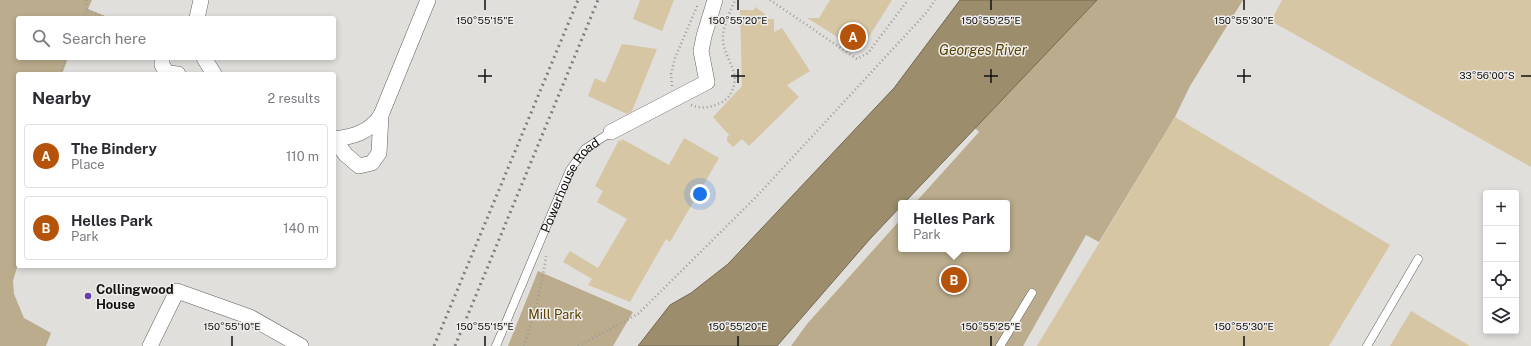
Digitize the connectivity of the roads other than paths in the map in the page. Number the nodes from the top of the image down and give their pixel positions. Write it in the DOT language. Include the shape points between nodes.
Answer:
graph roads {
  1 [pos="201,0"];
  2 [pos="428,0"];
  3 [pos="715,0"];
  4 [pos="197,16"];
  5 [pos="162,60"];
  6 [pos="205,60"];
  7 [pos="166,72"];
  8 [pos="213,72"];
  9 [pos="381,115"];
  10 [pos="611,132"];
  11 [pos="336,139"];
  12 [pos="336,142"];
  13 [pos="1418,259"];
  14 [pos="1032,293"];
  15 [pos="150,346"];
  16 [pos="302,346"];
  17 [pos="496,346"];
  18 [pos="1000,346"];
  19 [pos="1367,346"];
  1 -- 4 [label="street"];
  2 -- 9 [label="street"];
  3 -- 10 [label="street, Powerhouse Road" via="701,51 706,82"];
  5 -- 7 [label="street"];
  6 -- 8 [label="street"];
  9 -- 11 [label="street" via="375,124 364,131"];
  9 -- 12 [label="street" via="379,153 372,162 359,166"];
  10 -- 17 [label="lane, Powerhouse Road" via="585,149 570,170"];
  13 -- 19 [label="lane"];
  14 -- 18 [label="lane"];
  15 -- 16 [label="street" via="177,291 250,317"];
}
